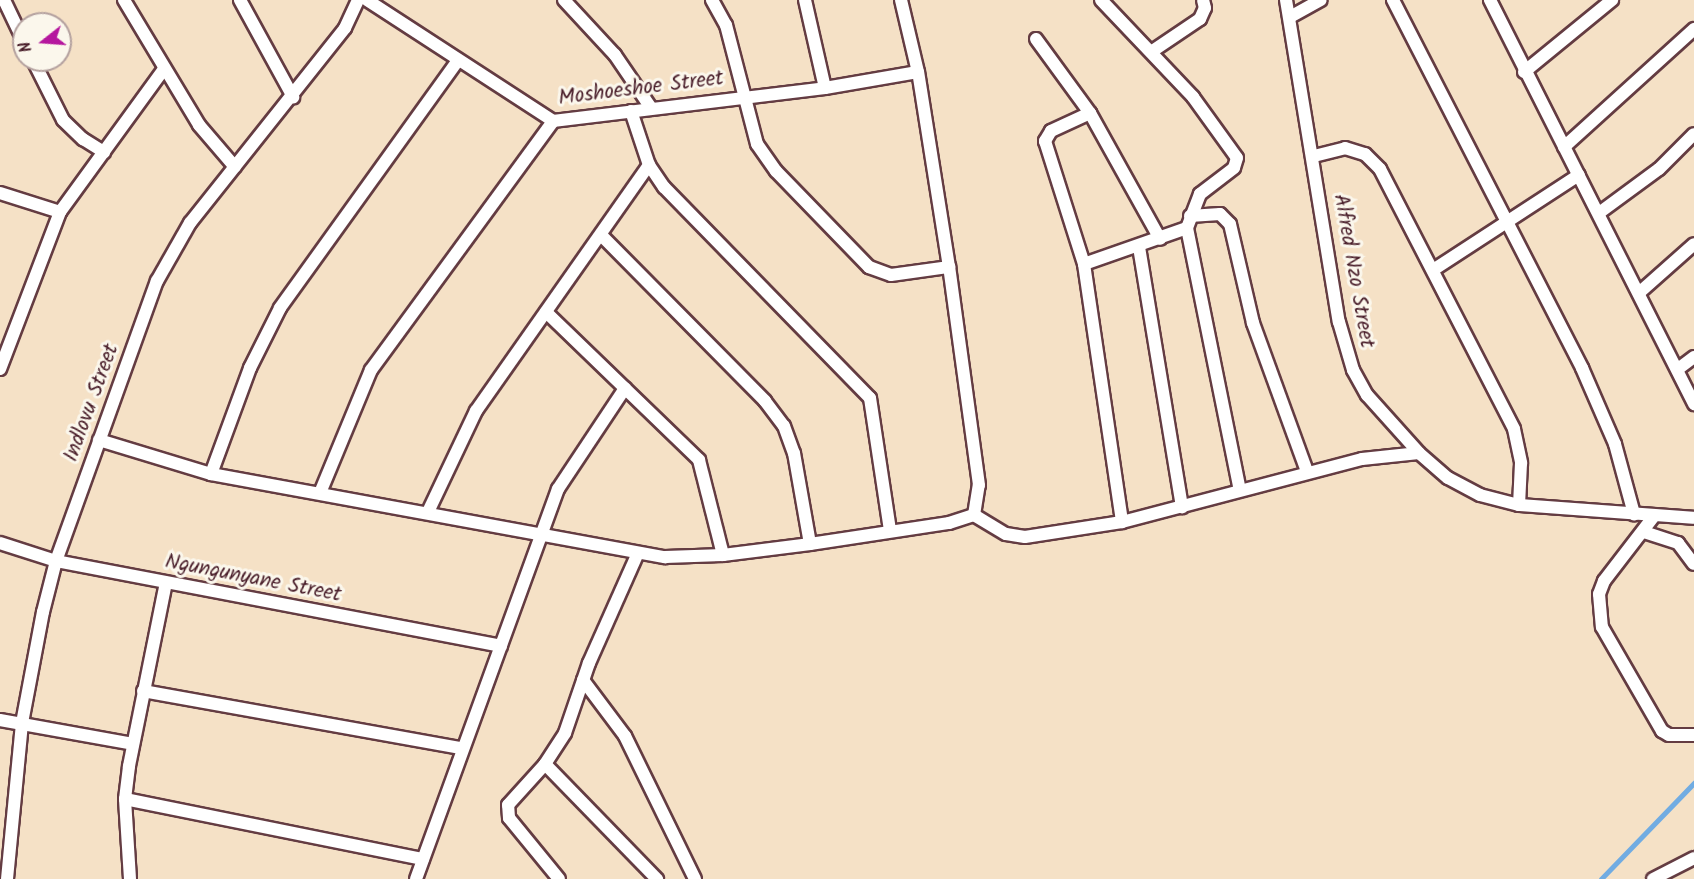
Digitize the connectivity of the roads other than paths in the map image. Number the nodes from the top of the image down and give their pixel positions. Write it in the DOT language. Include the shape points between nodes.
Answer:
graph roads {
  1 [pos="4,0"];
  2 [pos="124,0"];
  3 [pos="240,0"];
  4 [pos="358,0"];
  5 [pos="367,0"];
  6 [pos="564,0"];
  7 [pos="712,0"];
  8 [pos="805,0"];
  9 [pos="901,0"];
  10 [pos="1101,0"];
  11 [pos="1203,0"];
  12 [pos="1286,0"];
  13 [pos="1321,0"];
  14 [pos="1393,0"];
  15 [pos="1490,0"];
  16 [pos="1612,0"];
  17 [pos="12,17"];
  18 [pos="1290,17"];
  19 [pos="1694,29"];
  20 [pos="1036,39"];
  21 [pos="1151,52"];
  22 [pos="458,60"];
  23 [pos="163,70"];
  24 [pos="39,72"];
  25 [pos="918,72"];
  26 [pos="1524,72"];
  27 [pos="825,88"];
  28 [pos="743,96"];
  29 [pos="293,97"];
  30 [pos="651,108"];
  31 [pos="631,111"];
  32 [pos="1090,114"];
  33 [pos="553,121"];
  34 [pos="1694,135"];
  35 [pos="1564,147"];
  36 [pos="104,152"];
  37 [pos="1314,156"];
  38 [pos="649,165"];
  39 [pos="236,167"];
  40 [pos="1579,175"];
  41 [pos="1,191"];
  42 [pos="60,212"];
  43 [pos="1599,213"];
  44 [pos="1189,222"];
  45 [pos="1507,222"];
  46 [pos="602,236"];
  47 [pos="1160,238"];
  48 [pos="1694,244"];
  49 [pos="1139,247"];
  50 [pos="1084,264"];
  51 [pos="949,267"];
  52 [pos="1433,270"];
  53 [pos="1640,292"];
  54 [pos="546,312"];
  55 [pos="1694,357"];
  56 [pos="0,369"];
  57 [pos="1678,369"];
  58 [pos="625,388"];
  59 [pos="1694,404"];
  60 [pos="99,440"];
  61 [pos="1419,453"];
  62 [pos="1307,471"];
  63 [pos="212,474"];
  64 [pos="1240,490"];
  65 [pos="320,493"];
  66 [pos="1519,505"];
  67 [pos="1182,507"];
  68 [pos="428,512"];
  69 [pos="1634,514"];
  70 [pos="974,515"];
  71 [pos="1654,516"];
  72 [pos="1694,518"];
  73 [pos="1122,522"];
  74 [pos="890,531"];
  75 [pos="1644,532"];
  76 [pos="543,534"];
  77 [pos="0,543"];
  78 [pos="810,544"];
  79 [pos="638,553"];
  80 [pos="723,555"];
  81 [pos="56,561"];
  82 [pos="1694,564"];
  83 [pos="166,583"];
  84 [pos="501,646"];
  85 [pos="583,680"];
  86 [pos="143,691"];
  87 [pos="0,720"];
  88 [pos="22,723"];
  89 [pos="1694,735"];
  90 [pos="133,744"];
  91 [pos="462,748"];
  92 [pos="545,764"];
  93 [pos="125,799"];
  94 [pos="1694,858"];
  95 [pos="423,859"];
  96 [pos="7,879"];
  97 [pos="130,879"];
  98 [pos="416,879"];
  99 [pos="559,879"];
  100 [pos="657,879"];
  101 [pos="695,879"];
  102 [pos="1653,879"];
  1 -- 17 [label="street"];
  2 -- 23 [label="street"];
  3 -- 29 [label="street"];
  4 -- 29 [label="street, Indlovu Street" via="345,28"];
  5 -- 22 [label="street, Moshoeshoe Street"];
  6 -- 30 [label="street" via="615,55"];
  7 -- 28 [label="street" via="726,25"];
  8 -- 27 [label="street"];
  9 -- 25 [label="street"];
  10 -- 21 [label="street"];
  11 -- 21 [label="street" via="1206,8 1200,19"];
  12 -- 18 [label="street, Alfred Nzo Street"];
  13 -- 18 [label="street"];
  14 -- 45 [label="street"];
  15 -- 26 [label="street"];
  16 -- 26 [label="street"];
  18 -- 37 [label="street, Alfred Nzo Street"];
  19 -- 35 [label="street"];
  20 -- 32 [label="street"];
  21 -- 44 [label="street" via="1193,98 1237,158 1234,168 1200,194"];
  22 -- 33 [label="street, Moshoeshoe Street"];
  22 -- 63 [label="street" via="280,308 250,368"];
  23 -- 36 [label="street"];
  23 -- 39 [label="street" via="198,125"];
  24 -- 36 [label="street" via="63,120"];
  25 -- 27 [label="street, Moshoeshoe Street"];
  25 -- 51 [label="street"];
  26 -- 35 [label="street"];
  27 -- 28 [label="street, Moshoeshoe Street"];
  28 -- 30 [label="street, Moshoeshoe Street"];
  28 -- 51 [label="street" via="765,159 859,259 891,275"];
  29 -- 39 [label="street, Indlovu Street"];
  30 -- 31 [label="street, Moshoeshoe Street"];
  31 -- 33 [label="street, Moshoeshoe Street"];
  31 -- 38 [label="street"];
  32 -- 47 [label="street"];
  32 -- 50 [label="street" via="1045,136"];
  33 -- 65 [label="street" via="371,369"];
  34 -- 43 [label="street" via="1659,169"];
  35 -- 40 [label="street"];
  36 -- 42 [label="street"];
  37 -- 52 [label="street" via="1345,148 1370,158"];
  37 -- 61 [label="street, Alfred Nzo Street" via="1344,348 1367,395"];
  38 -- 46 [label="street"];
  38 -- 74 [label="street" via="664,187 870,398"];
  39 -- 60 [label="street, Indlovu Street" via="190,223 162,271"];
  40 -- 43 [label="street"];
  40 -- 45 [label="street"];
  41 -- 42 [label="street"];
  42 -- 56 [label="street"];
  43 -- 53 [label="street"];
  44 -- 47 [label="street"];
  44 -- 62 [label="street" via="1221,214 1230,224 1253,323"];
  44 -- 64 [label="street"];
  45 -- 52 [label="street"];
  45 -- 69 [label="street" via="1602,411 1626,475"];
  46 -- 54 [label="street"];
  46 -- 78 [label="street" via="765,401 784,426 794,453"];
  47 -- 49 [label="street"];
  48 -- 53 [label="street"];
  49 -- 50 [label="street"];
  49 -- 67 [label="street"];
  50 -- 73 [label="street"];
  51 -- 70 [label="street" via="980,485"];
  52 -- 66 [label="street" via="1514,429 1521,464"];
  53 -- 57 [label="street"];
  54 -- 58 [label="street"];
  54 -- 68 [label="street" via="476,411"];
  55 -- 57 [label="street"];
  57 -- 59 [label="street"];
  58 -- 76 [label="street" via="566,472"];
  58 -- 80 [label="street" via="699,460 706,474"];
  60 -- 63 [label="street"];
  60 -- 81 [label="street, Indlovu Street"];
  61 -- 62 [label="street" via="1362,459"];
  61 -- 66 [label="street, Alfred Nzo Street" via="1465,488"];
  62 -- 64 [label="street"];
  63 -- 65 [label="street"];
  64 -- 67 [label="street"];
  65 -- 68 [label="street"];
  66 -- 69 [label="street, Alfred Nzo Street"];
  67 -- 73 [label="street"];
  68 -- 76 [label="street"];
  69 -- 71 [label="street, Alfred Nzo Street"];
  70 -- 73 [label="street" via="1015,537"];
  70 -- 74 [label="street" via="949,523"];
  71 -- 72 [label="street, Alfred Nzo Street"];
  71 -- 75 [label="street"];
  74 -- 78 [label="street"];
  75 -- 82 [label="street" via="1678,543"];
  75 -- 89 [label="street" via="1604,581 1599,594 1602,627 1662,731 1669,735"];
  76 -- 79 [label="street"];
  76 -- 84 [label="street"];
  77 -- 81 [label="street, Ngungunyane Street"];
  78 -- 80 [label="street"];
  79 -- 80 [label="street"];
  79 -- 85 [label="street"];
  81 -- 83 [label="street, Ngungunyane Street"];
  81 -- 88 [label="street, Indlovu Street"];
  83 -- 84 [label="street, Ngungunyane Street"];
  83 -- 86 [label="street"];
  84 -- 91 [label="street"];
  85 -- 92 [label="street" via="574,715"];
  85 -- 101 [label="street" via="625,736"];
  86 -- 90 [label="street"];
  86 -- 91 [label="street"];
  87 -- 88 [label="street"];
  88 -- 90 [label="street"];
  88 -- 96 [label="street, Indlovu Street"];
  90 -- 93 [label="street"];
  91 -- 95 [label="street"];
  92 -- 99 [label="street" via="511,799 507,811"];
  92 -- 100 [label="street"];
  93 -- 95 [label="street"];
  93 -- 97 [label="street"];
  94 -- 102 [label="street"];
  95 -- 98 [label="street"];
}
